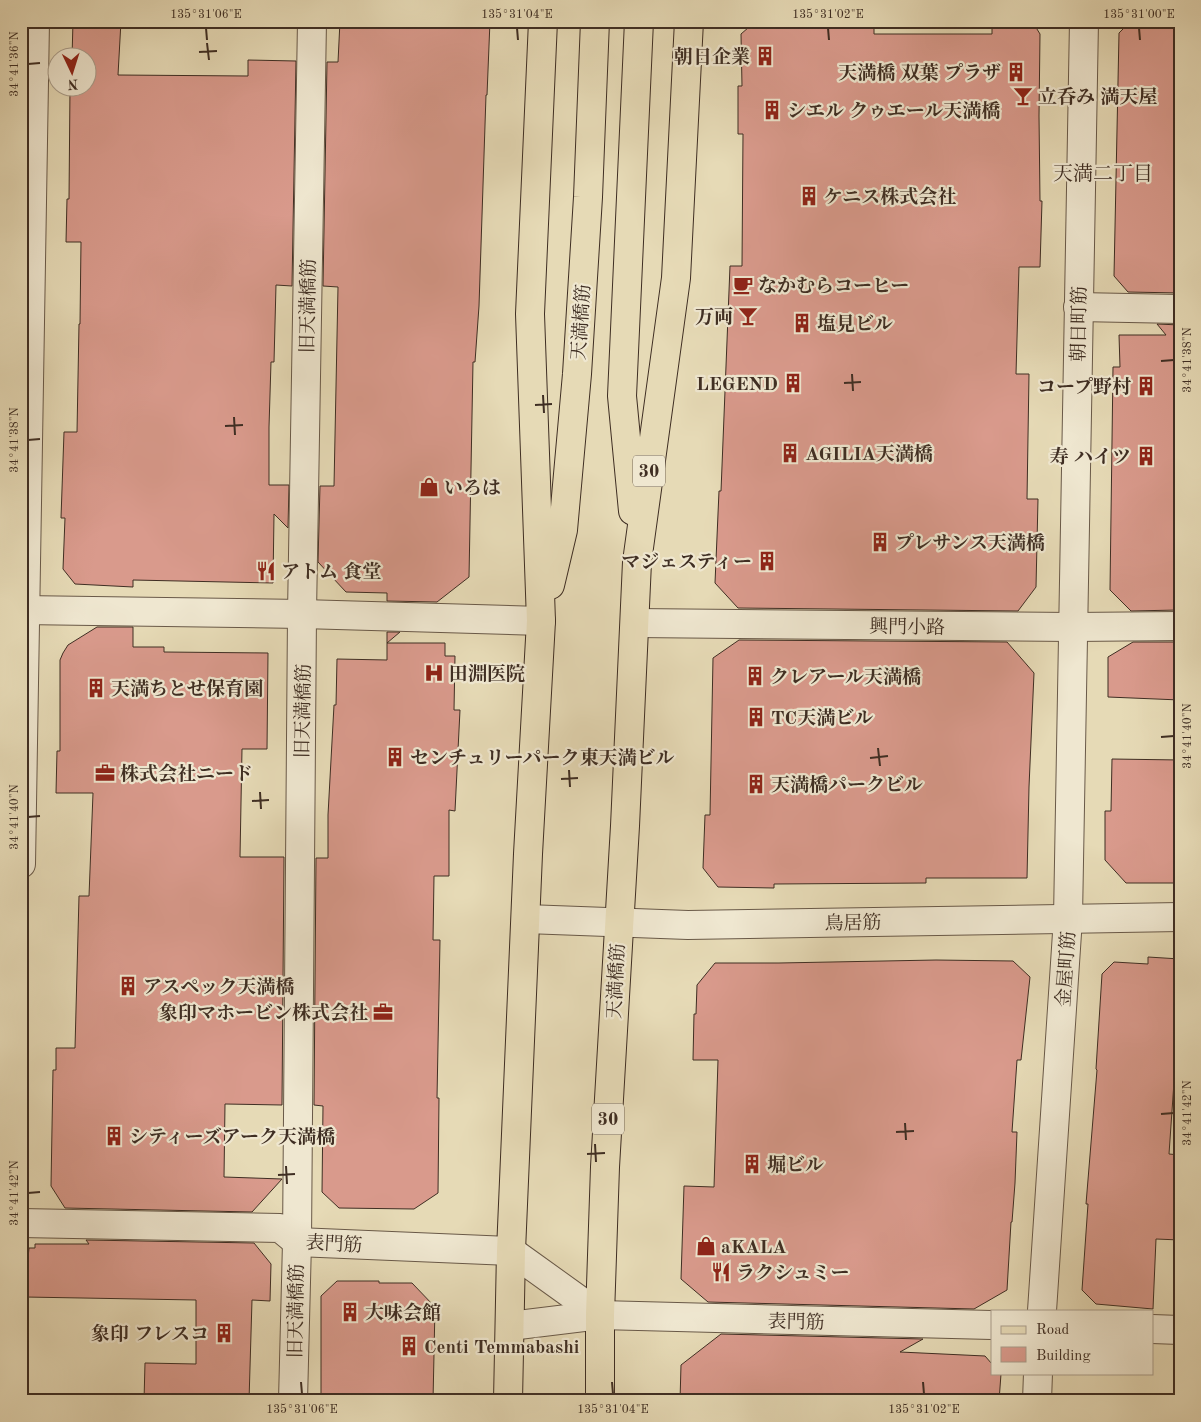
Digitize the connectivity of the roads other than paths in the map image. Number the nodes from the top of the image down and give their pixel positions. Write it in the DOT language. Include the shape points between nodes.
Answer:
graph roads {
  1 [pos="35,21"];
  2 [pos="312,21"];
  3 [pos="543,21"];
  4 [pos="595,21"];
  5 [pos="639,21"];
  6 [pos="689,21"];
  7 [pos="1084,21"];
  8 [pos="1078,307"];
  9 [pos="1180,309"];
  10 [pos="637,562"];
  11 [pos="24,610"];
  12 [pos="302,614"];
  13 [pos="541,620"];
  14 [pos="635,624"];
  15 [pos="1180,626"];
  16 [pos="1073,627"];
  17 [pos="21,864"];
  18 [pos="1180,917"];
  19 [pos="1068,918"];
  20 [pos="526,919"];
  21 [pos="619,922"];
  22 [pos="21,1223"];
  23 [pos="297,1242"];
  24 [pos="511,1251"];
  25 [pos="1042,1310"];
  26 [pos="600,1316"];
  27 [pos="991,1325"];
  28 [pos="510,1326"];
  29 [pos="1154,1329"];
  30 [pos="1180,1330"];
  31 [pos="1038,1374"];
  32 [pos="293,1401"];
  33 [pos="508,1401"];
  34 [pos="600,1401"];
  35 [pos="1037,1401"];
  1 -- 11 [label="street"];
  2 -- 12 [label="street, 旧天満橋筋"];
  3 -- 13 [label="main road, 天満橋筋" via="530,314"];
  4 -- 13 [label="main road, 天満橋筋" via="588,197 563,530"];
  5 -- 10 [label="main road, 天満橋筋 / 30" via="622,396"];
  6 -- 10 [label="main road, 天満橋筋 / 30" via="676,278"];
  7 -- 8 [label="street, 朝日町筋"];
  8 -- 9 [label="street"];
  8 -- 16 [label="street, 朝日町筋"];
  10 -- 14 [label="main road, 天満橋筋 / 30"];
  11 -- 12 [label="street"];
  11 -- 17 [label="street"];
  12 -- 13 [label="street"];
  12 -- 23 [label="street, 旧天満橋筋"];
  13 -- 20 [label="main road, 天満橋筋"];
  14 -- 16 [label="street, 興門小路"];
  14 -- 21 [label="main road, 天満橋筋 / 30"];
  15 -- 16 [label="street, 興門小路"];
  16 -- 19 [label="street, 金屋町筋"];
  18 -- 19 [label="street, 鳥居筋"];
  19 -- 21 [label="street, 鳥居筋" via="688,924"];
  19 -- 25 [label="street, 金屋町筋"];
  20 -- 21 [label="street, 鳥居筋"];
  20 -- 24 [label="main road, 天満橋筋"];
  21 -- 26 [label="main road, 天満橋筋 / 30"];
  22 -- 23 [label="street, 表門筋" via="280,1228"];
  23 -- 24 [label="street, 表門筋"];
  23 -- 32 [label="street, 旧天満橋筋"];
  24 -- 26 [label="street"];
  24 -- 28 [label="main road, 天満橋筋"];
  26 -- 27 [label="street, 表門筋"];
  26 -- 28 [label="street, 表門筋"];
  26 -- 34 [label="main road, 天満橋筋 / 30"];
  28 -- 33 [label="main road, 天満橋筋"];
  29 -- 30 [label="street"];
  31 -- 35 [label="street"];
}
